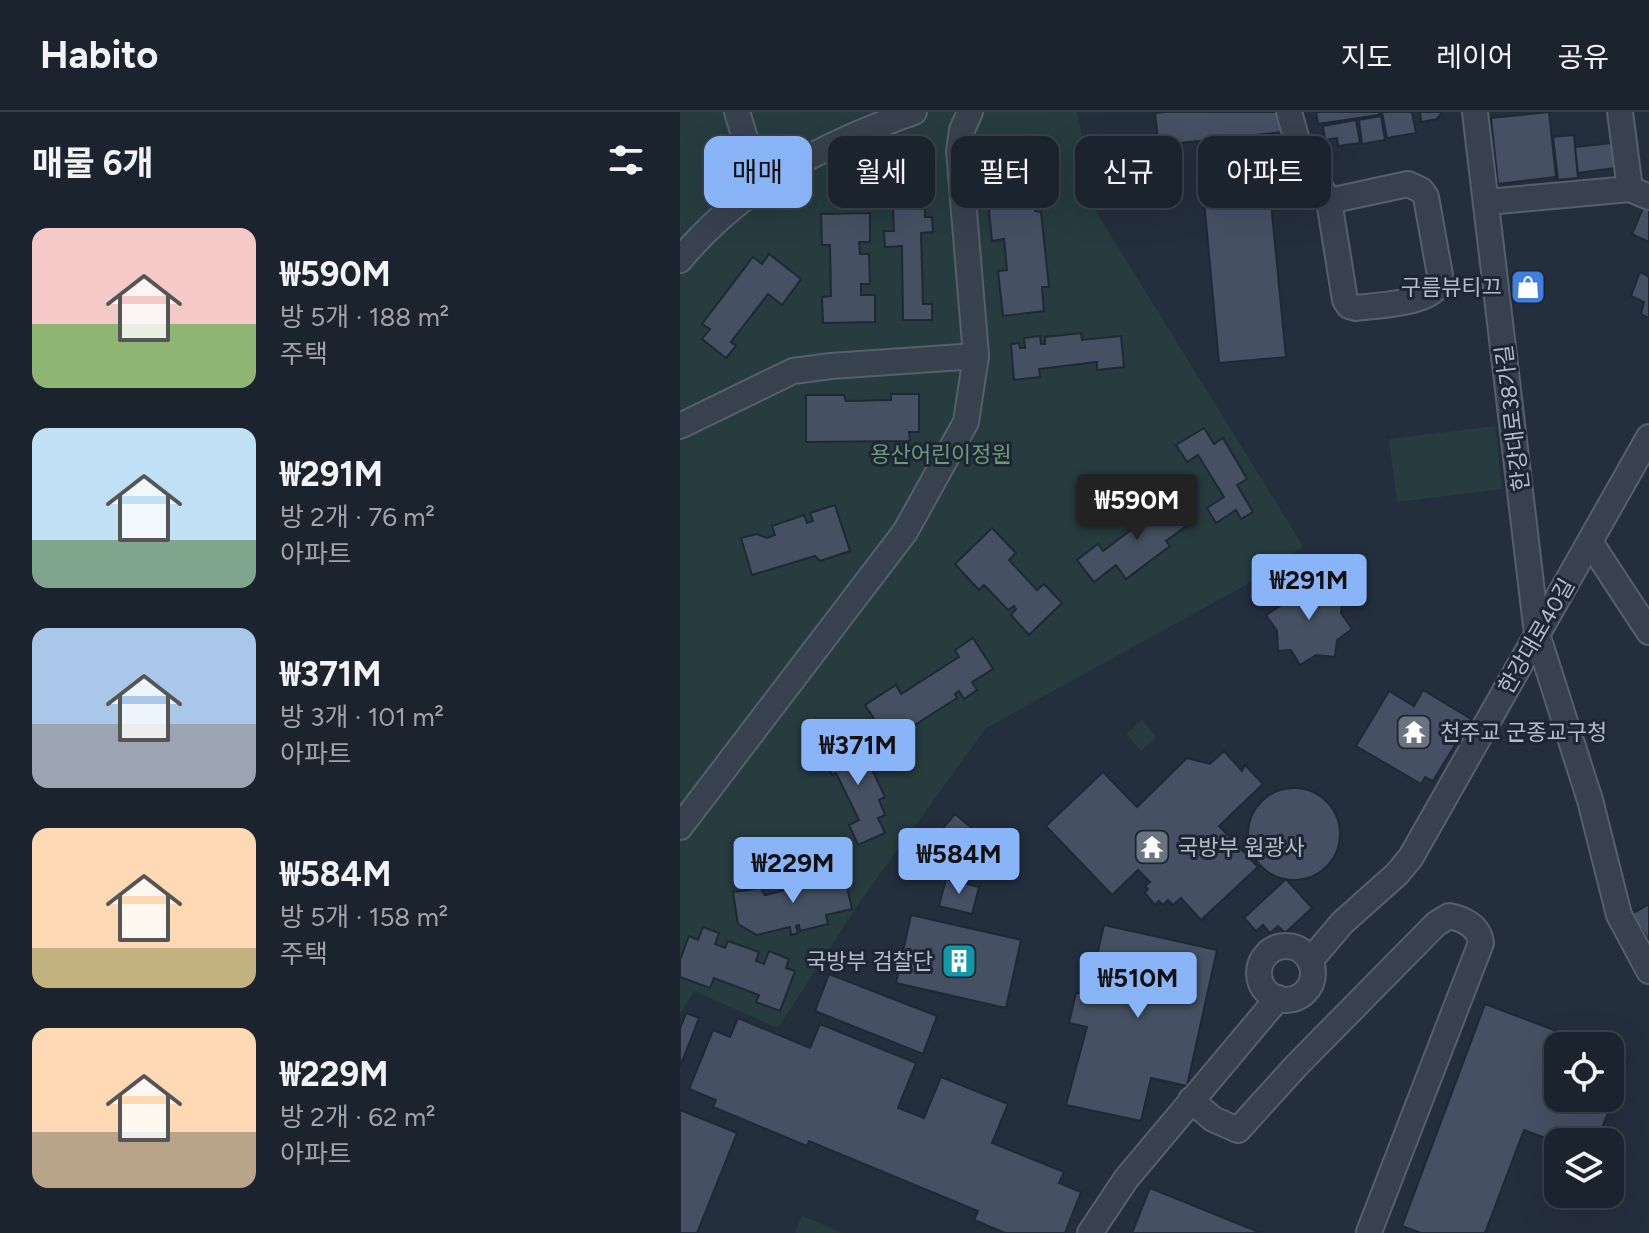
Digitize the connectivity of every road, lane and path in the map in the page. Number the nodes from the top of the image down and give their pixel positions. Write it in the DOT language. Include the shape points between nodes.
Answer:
graph roads {
  1 [pos="737,112"];
  2 [pos="914,112"];
  3 [pos="970,112"];
  4 [pos="1289,112"];
  5 [pos="1475,112"];
  6 [pos="1620,112"];
  7 [pos="744,136"];
  8 [pos="1296,136"];
  9 [pos="812,155"];
  10 [pos="1639,193"];
  11 [pos="1329,201"];
  12 [pos="1487,202"];
  13 [pos="735,208"];
  14 [pos="680,260"];
  15 [pos="976,356"];
  16 [pos="680,426"];
  17 [pos="1649,437"];
  18 [pos="1590,542"];
  19 [pos="1649,632"];
  20 [pos="1537,634"];
  21 [pos="680,827"];
  22 [pos="1310,961"];
  23 [pos="1649,971"];
  24 [pos="1278,998"];
  25 [pos="1191,1100"];
  26 [pos="1090,1233"];
  27 [pos="1365,1233"];
  1 -- 7 [label="street"];
  2 -- 9 [label="street"];
  3 -- 15 [label="street" via="962,130 960,184"];
  4 -- 8 [label="street"];
  5 -- 12 [label="street, 한강대로38가길"];
  6 -- 10 [label="street"];
  10 -- 12 [label="street"];
  11 -- 11 [label="street" via="1349,306 1417,298 1437,290 1440,275 1421,190 1408,184"];
  12 -- 20 [label="street, 한강대로38가길"];
  13 -- 14 [label="street"];
  15 -- 16 [label="street" via="793,371"];
  15 -- 21 [label="street" via="966,422 905,532"];
  17 -- 18 [label="street, 한강대로40길"];
  18 -- 19 [label="street"];
  18 -- 20 [label="street, 한강대로40길"];
  20 -- 22 [label="street, 한강대로40길" via="1411,857"];
  20 -- 23 [label="street, 한강대로38가길" via="1590,800 1619,915"];
  22 -- 24 [label="street" via="1313,976 1306,992 1291,1000"];
  22 -- 24 [label="street" via="1286,946 1263,958 1261,985"];
  24 -- 25 [label="street"];
  25 -- 26 [label="street"];
  25 -- 27 [label="street" via="1213,1119 1238,1130 1436,924 1449,916 1472,925 1481,943"];
}
